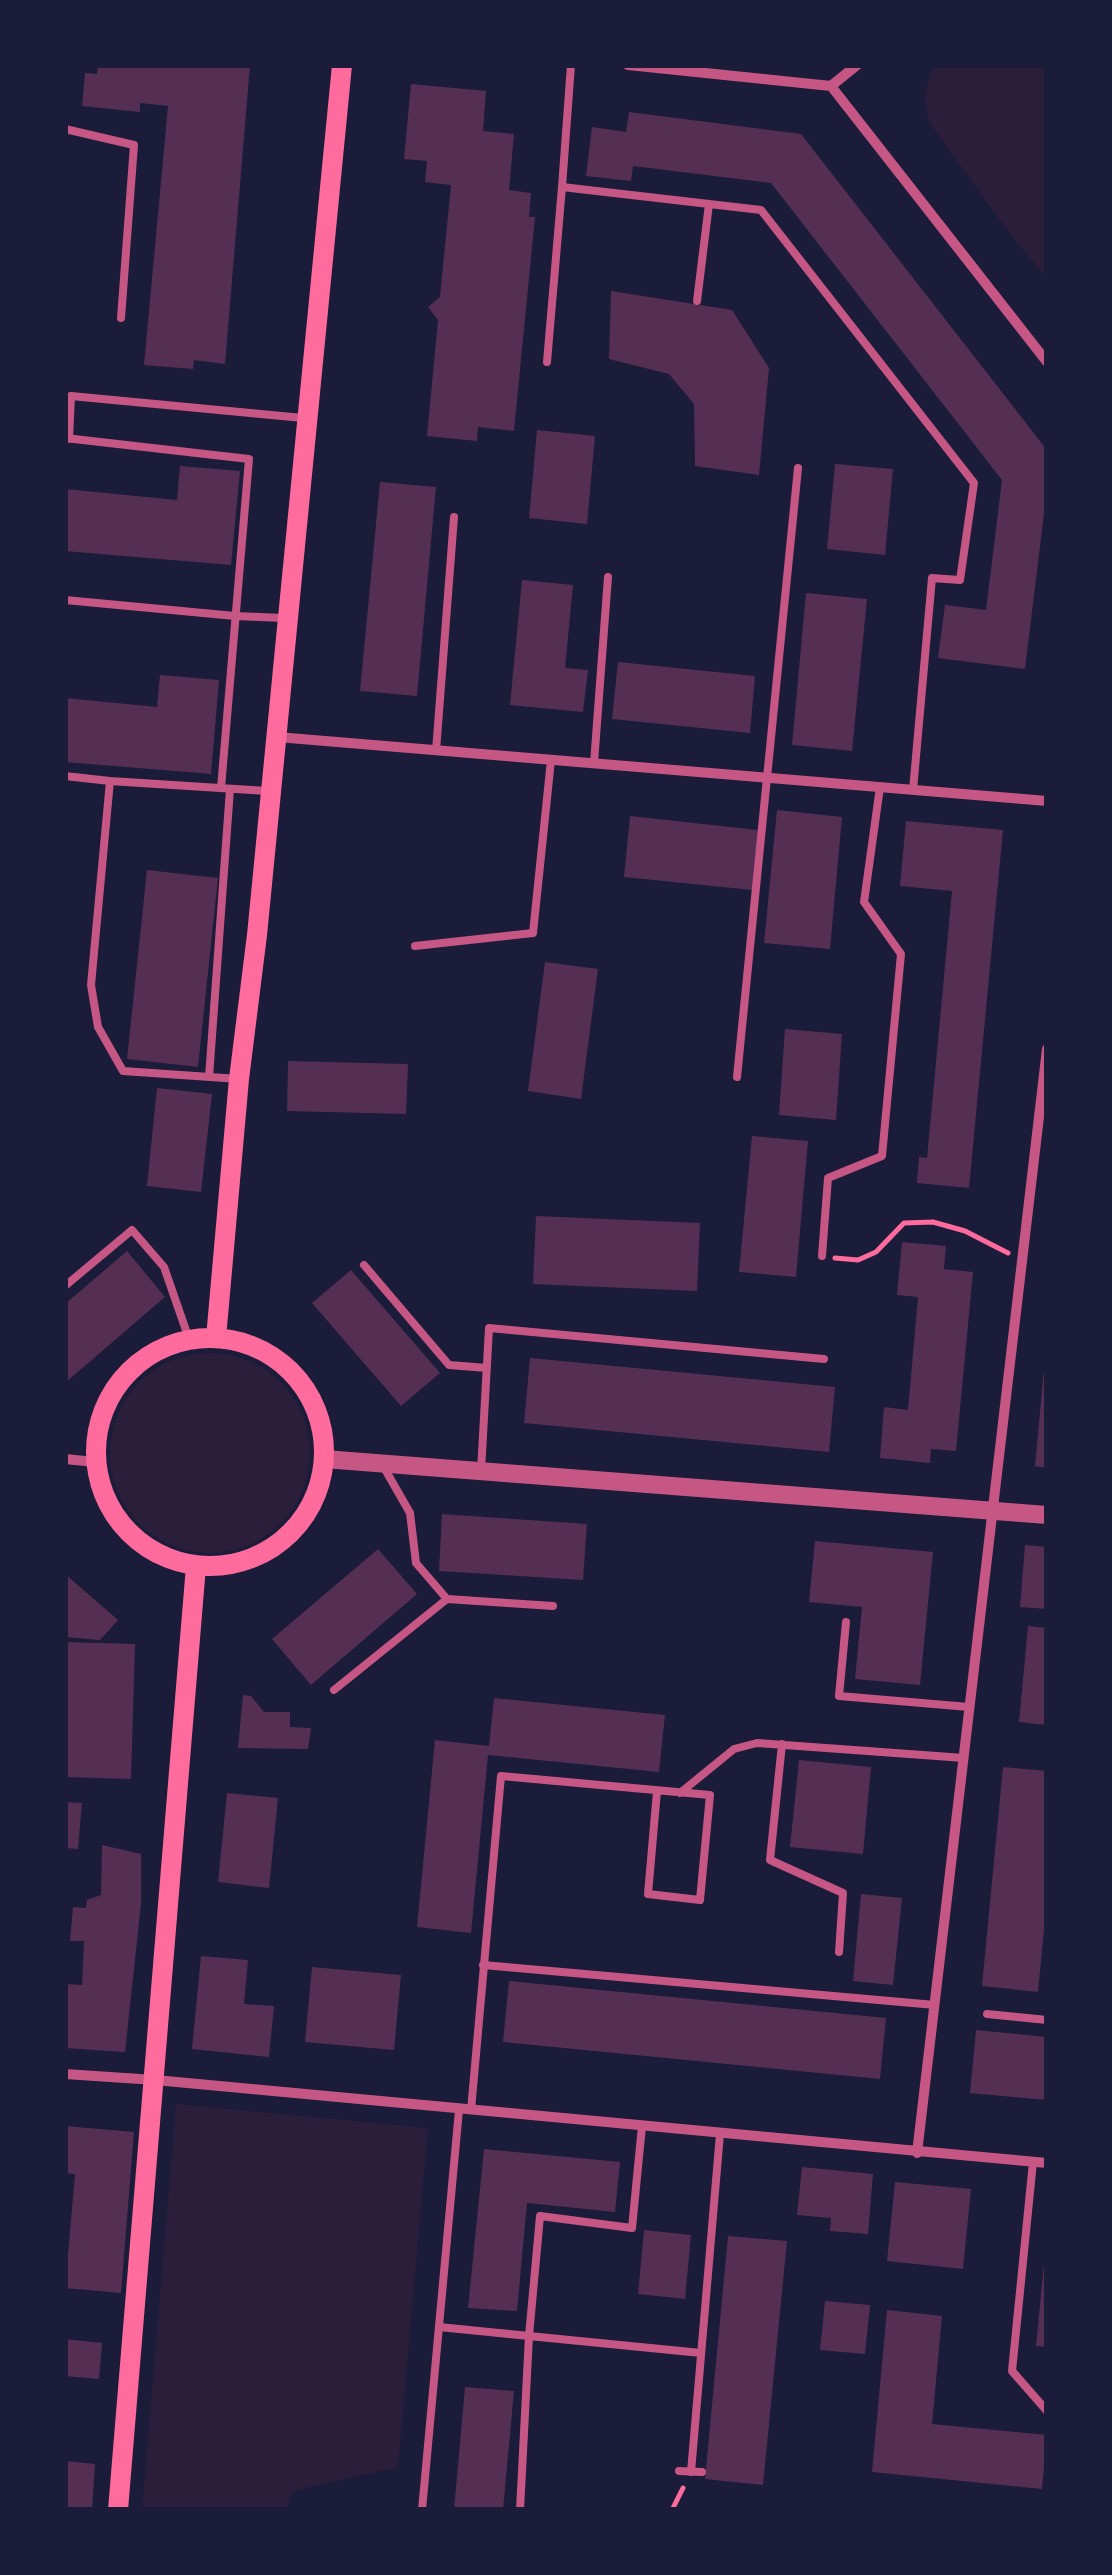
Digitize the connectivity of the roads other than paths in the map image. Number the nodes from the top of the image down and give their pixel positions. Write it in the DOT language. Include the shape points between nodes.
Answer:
graph roads {
  1 [pos="342,65"];
  2 [pos="571,65"];
  3 [pos="628,65"];
  4 [pos="857,65"];
  5 [pos="831,86"];
  6 [pos="65,128"];
  7 [pos="562,187"];
  8 [pos="708,204"];
  9 [pos="698,301"];
  10 [pos="120,318"];
  11 [pos="547,362"];
  12 [pos="1047,362"];
  13 [pos="308,418"];
  14 [pos="67,438"];
  15 [pos="798,468"];
  16 [pos="454,517"];
  17 [pos="608,577"];
  18 [pos="65,600"];
  19 [pos="235,616"];
  20 [pos="288,618"];
  21 [pos="277,737"];
  22 [pos="436,750"];
  23 [pos="552,760"];
  24 [pos="594,764"];
  25 [pos="65,776"];
  26 [pos="768,778"];
  27 [pos="110,782"];
  28 [pos="880,787"];
  29 [pos="226,788"];
  30 [pos="913,790"];
  31 [pos="271,791"];
  32 [pos="1047,801"];
  33 [pos="414,946"];
  34 [pos="1047,1048"];
  35 [pos="208,1077"];
  36 [pos="737,1077"];
  37 [pos="238,1079"];
  38 [pos="822,1256"];
  39 [pos="364,1265"];
  40 [pos="65,1286"];
  41 [pos="216,1338"];
  42 [pos="189,1340"];
  43 [pos="824,1359"];
  44 [pos="487,1368"];
  45 [pos="324,1459"];
  46 [pos="65,1460"];
  47 [pos="96,1462"];
  48 [pos="382,1464"];
  49 [pos="481,1473"];
  50 [pos="992,1511"];
  51 [pos="1047,1515"];
  52 [pos="196,1566"];
  53 [pos="447,1599"];
  54 [pos="553,1606"];
  55 [pos="846,1622"];
  56 [pos="334,1690"];
  57 [pos="969,1707"];
  58 [pos="782,1744"];
  59 [pos="836,1748"];
  60 [pos="964,1758"];
  61 [pos="834,1763"];
  62 [pos="658,1791"];
  63 [pos="680,1793"];
  64 [pos="839,1952"];
  65 [pos="484,1965"];
  66 [pos="935,2004"];
  67 [pos="987,2014"];
  68 [pos="1047,2020"];
  69 [pos="65,2074"];
  70 [pos="155,2080"];
  71 [pos="465,2111"];
  72 [pos="642,2126"];
  73 [pos="720,2134"];
  74 [pos="918,2153"];
  75 [pos="1033,2162"];
  76 [pos="1047,2163"];
  77 [pos="439,2328"];
  78 [pos="529,2336"];
  79 [pos="701,2353"];
  80 [pos="1047,2411"];
  81 [pos="679,2471"];
  82 [pos="691,2472"];
  83 [pos="702,2472"];
  84 [pos="118,2510"];
  85 [pos="422,2510"];
  86 [pos="520,2510"];
  1 -- 13 [label="main road"];
  2 -- 7 [label="lane"];
  3 -- 5 [label="street"];
  4 -- 5 [label="street"];
  5 -- 12 [label="street"];
  6 -- 10 [label="lane" via="134,145"];
  7 -- 8 [label="lane"];
  7 -- 11 [label="lane"];
  8 -- 9 [label="lane"];
  8 -- 30 [label="lane" via="762,210 974,483 960,580 932,578"];
  13 -- 14 [label="lane" via="70,396"];
  13 -- 20 [label="main road"];
  14 -- 19 [label="lane" via="249,459"];
  15 -- 26 [label="lane"];
  16 -- 22 [label="lane"];
  17 -- 24 [label="lane"];
  18 -- 19 [label="lane"];
  19 -- 20 [label="lane"];
  19 -- 29 [label="lane"];
  20 -- 21 [label="main road"];
  21 -- 22 [label="street"];
  21 -- 31 [label="main road"];
  22 -- 23 [label="street"];
  23 -- 24 [label="street"];
  23 -- 33 [label="lane" via="533,932"];
  24 -- 26 [label="street"];
  25 -- 27 [label="lane"];
  26 -- 28 [label="street"];
  26 -- 36 [label="lane"];
  27 -- 29 [label="lane"];
  27 -- 35 [label="lane" via="91,985 98,1027 122,1071"];
  28 -- 30 [label="street"];
  28 -- 38 [label="lane" via="864,902 901,954 882,1156 828,1178"];
  29 -- 31 [label="lane"];
  29 -- 35 [label="lane"];
  30 -- 32 [label="street"];
  31 -- 37 [label="main road"];
  34 -- 50 [label="street"];
  35 -- 37 [label="lane"];
  37 -- 41 [label="main road"];
  39 -- 44 [label="lane" via="449,1365"];
  40 -- 42 [label="lane" via="132,1230 164,1267"];
  41 -- 42 [label="main road"];
  41 -- 45 [label="main road" via="245,1343 282,1364 307,1391 321,1425"];
  42 -- 47 [label="main road" via="152,1352 114,1388 99,1422"];
  43 -- 44 [label="lane" via="489,1328"];
  44 -- 49 [label="lane"];
  45 -- 48 [label="street"];
  45 -- 52 [label="main road" via="312,1504 291,1533 262,1555"];
  46 -- 47 [label="street"];
  47 -- 52 [label="main road" via="106,1501 128,1534 153,1552"];
  48 -- 49 [label="street"];
  48 -- 53 [label="lane" via="410,1513 416,1562"];
  49 -- 50 [label="street"];
  50 -- 51 [label="street"];
  50 -- 57 [label="street"];
  52 -- 70 [label="main road"];
  53 -- 54 [label="lane"];
  53 -- 56 [label="lane"];
  55 -- 57 [label="lane" via="840,1696"];
  57 -- 60 [label="street"];
  58 -- 59 [label="lane"];
  58 -- 63 [label="lane" via="734,1749"];
  58 -- 64 [label="lane" via="770,1860 842,1894"];
  59 -- 60 [label="lane"];
  59 -- 61 [label="lane"];
  60 -- 66 [label="street"];
  62 -- 63 [label="lane"];
  62 -- 63 [label="lane" via="648,1894 700,1900 710,1796"];
  62 -- 65 [label="lane" via="501,1776"];
  65 -- 66 [label="lane"];
  65 -- 71 [label="lane"];
  66 -- 74 [label="street"];
  67 -- 68 [label="lane"];
  69 -- 70 [label="street"];
  70 -- 71 [label="street"];
  70 -- 84 [label="main road"];
  71 -- 72 [label="street"];
  71 -- 77 [label="lane"];
  72 -- 73 [label="street"];
  72 -- 78 [label="lane" via="632,2228 540,2216"];
  73 -- 74 [label="street"];
  73 -- 79 [label="lane"];
  74 -- 75 [label="street"];
  75 -- 76 [label="street"];
  75 -- 80 [label="lane" via="1012,2370"];
  77 -- 78 [label="lane"];
  77 -- 85 [label="lane"];
  78 -- 79 [label="lane"];
  78 -- 86 [label="lane"];
  79 -- 82 [label="lane"];
  81 -- 82 [label="lane"];
  82 -- 83 [label="lane"];
}
